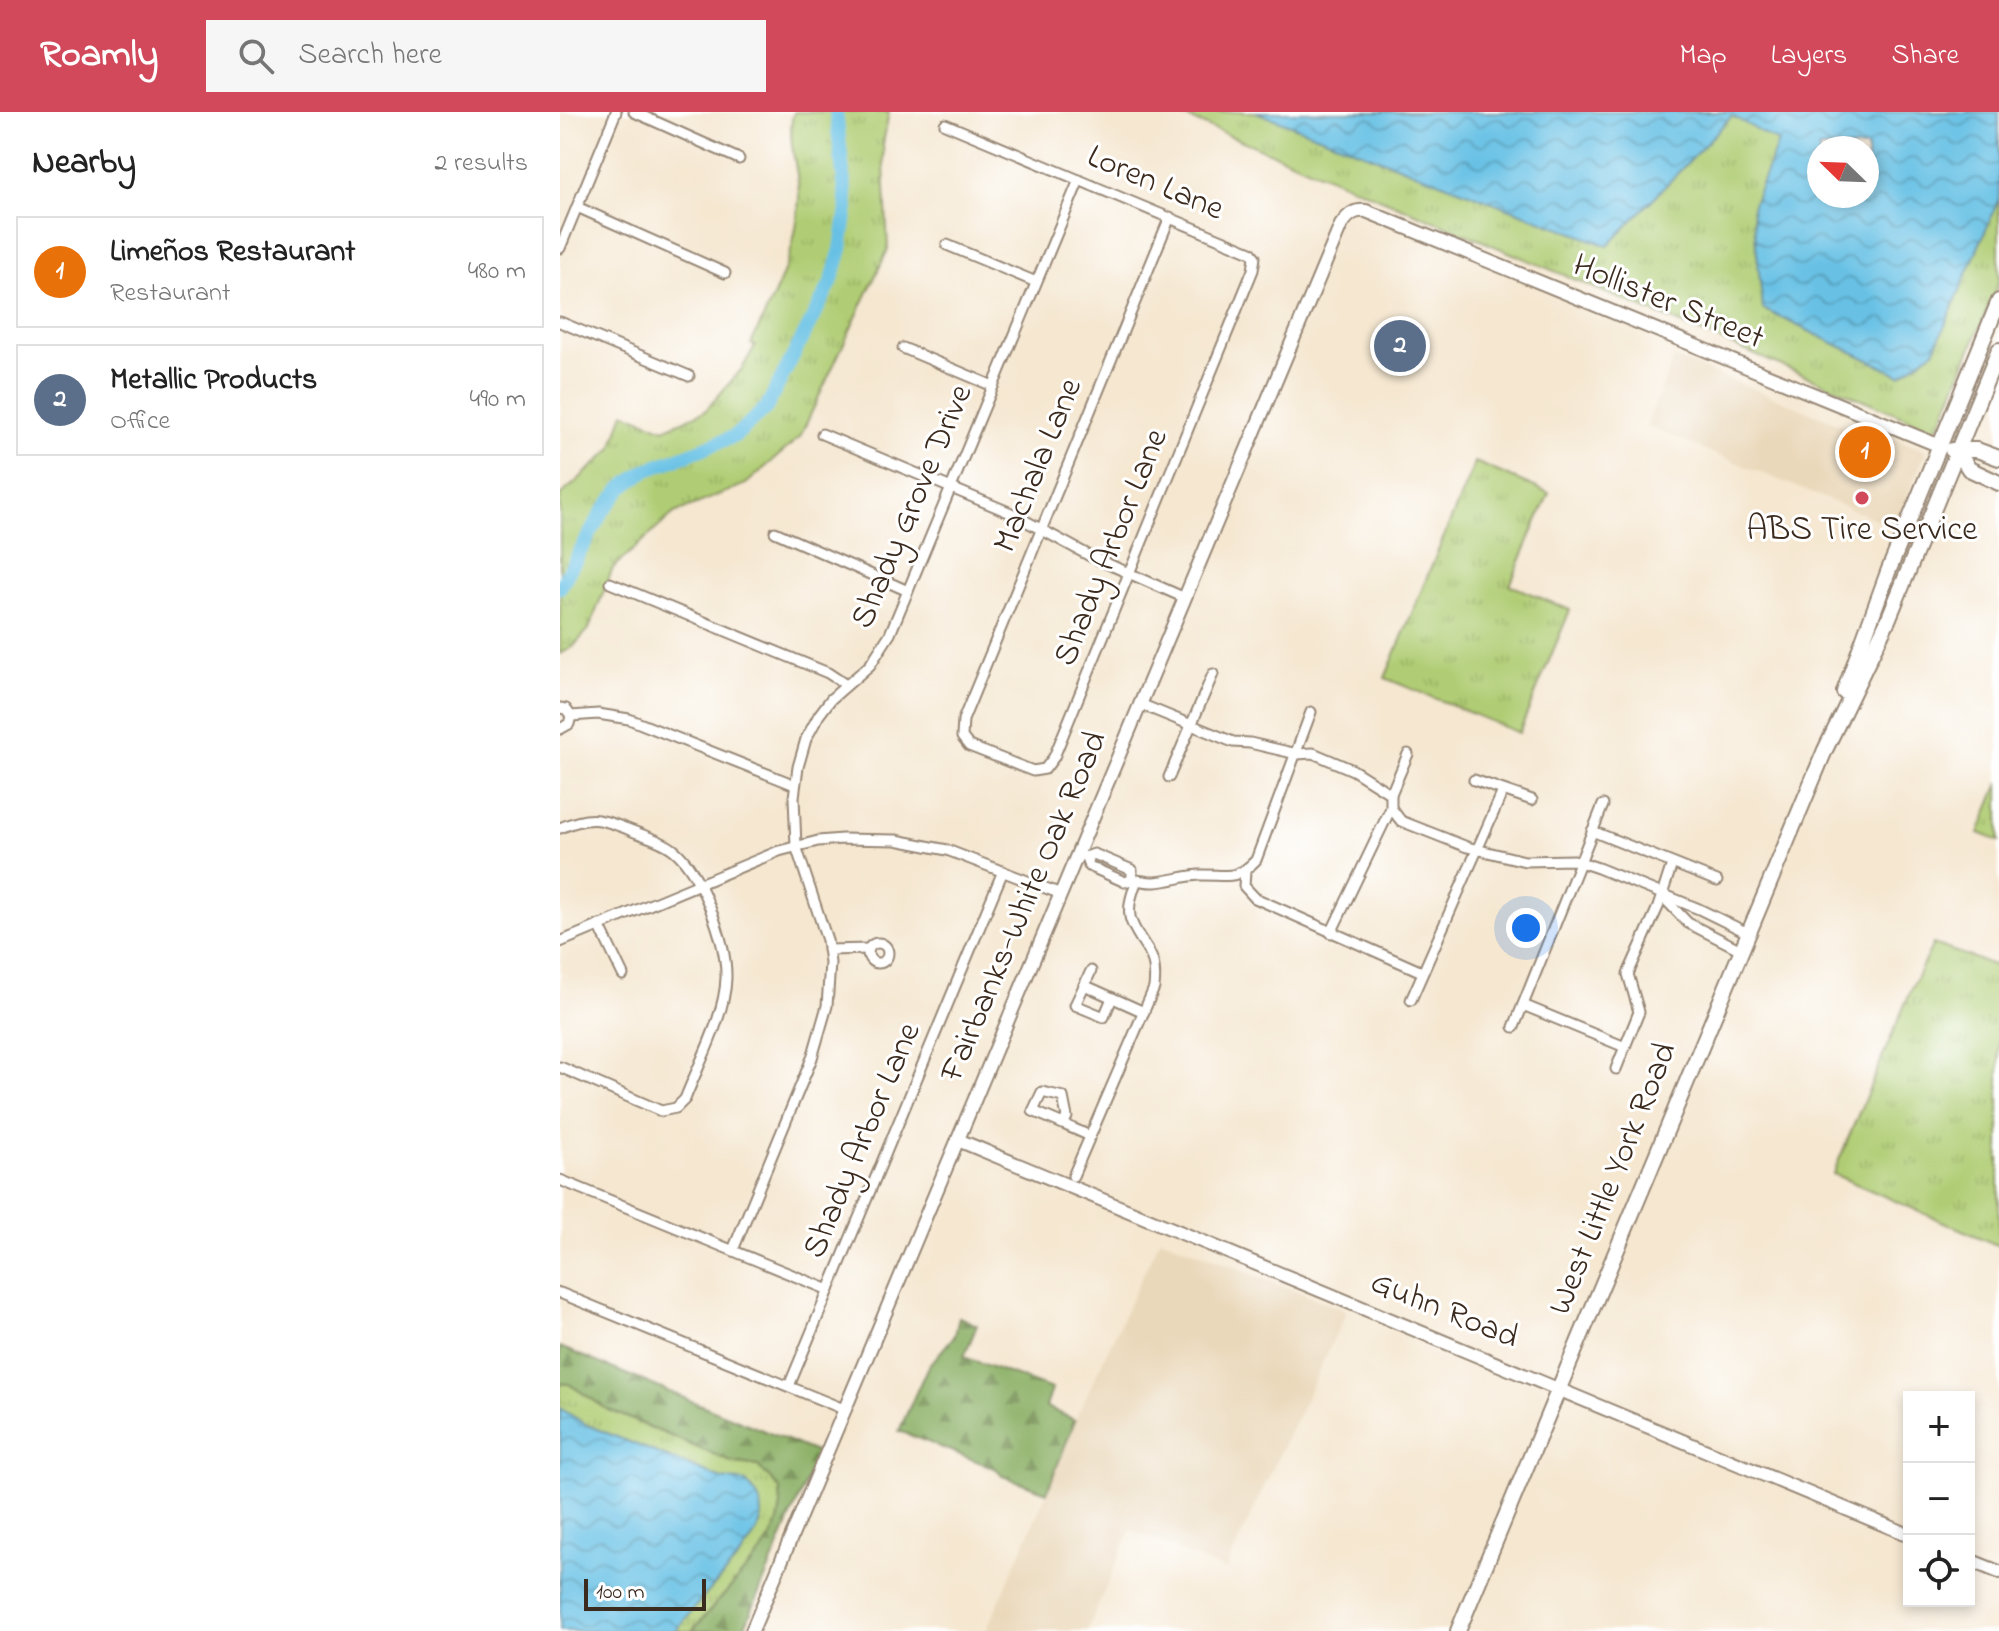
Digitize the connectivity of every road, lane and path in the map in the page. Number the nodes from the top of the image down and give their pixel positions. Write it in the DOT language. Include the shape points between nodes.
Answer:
graph roads {
  1 [pos="616,112"];
  2 [pos="634,112"];
  3 [pos="945,124"];
  4 [pos="739,159"];
  5 [pos="1079,180"];
  6 [pos="577,207"];
  7 [pos="1356,210"];
  8 [pos="1170,217"];
  9 [pos="947,245"];
  10 [pos="560,248"];
  11 [pos="1255,257"];
  12 [pos="725,273"];
  13 [pos="1036,282"];
  14 [pos="1999,301"];
  15 [pos="560,322"];
  16 [pos="903,348"];
  17 [pos="1999,350"];
  18 [pos="689,376"];
  19 [pos="993,386"];
  20 [pos="822,434"];
  21 [pos="1940,446"];
  22 [pos="1958,452"];
  23 [pos="1999,458"];
  24 [pos="1999,483"];
  25 [pos="951,488"];
  26 [pos="1041,529"];
  27 [pos="775,532"];
  28 [pos="1129,575"];
  29 [pos="610,583"];
  30 [pos="908,591"];
  31 [pos="1185,598"];
  32 [pos="1213,674"];
  33 [pos="846,685"];
  34 [pos="1140,704"];
  35 [pos="560,708"];
  36 [pos="1311,712"];
  37 [pos="571,716"];
  38 [pos="1192,725"];
  39 [pos="560,729"];
  40 [pos="962,737"];
  41 [pos="1825,750"];
  42 [pos="1297,754"];
  43 [pos="1408,754"];
  44 [pos="1169,777"];
  45 [pos="1474,780"];
  46 [pos="795,785"];
  47 [pos="1503,791"];
  48 [pos="1391,794"];
  49 [pos="1532,800"];
  50 [pos="1603,805"];
  51 [pos="1391,808"];
  52 [pos="560,828"];
  53 [pos="1592,831"];
  54 [pos="796,846"];
  55 [pos="1478,850"];
  56 [pos="1082,855"];
  57 [pos="1581,862"];
  58 [pos="1672,864"];
  59 [pos="1003,871"];
  60 [pos="1245,872"];
  61 [pos="1134,879"];
  62 [pos="1717,881"];
  63 [pos="698,883"];
  64 [pos="1660,893"];
  65 [pos="1061,894"];
  66 [pos="599,925"];
  67 [pos="1331,933"];
  68 [pos="1748,933"];
  69 [pos="560,942"];
  70 [pos="869,949"];
  71 [pos="828,950"];
  72 [pos="1741,950"];
  73 [pos="1091,971"];
  74 [pos="1422,972"];
  75 [pos="623,975"];
  76 [pos="1084,985"];
  77 [pos="1112,998"];
  78 [pos="1411,1000"];
  79 [pos="1523,1005"];
  80 [pos="1144,1012"];
  81 [pos="1514,1027"];
  82 [pos="1625,1047"];
  83 [pos="560,1067"];
  84 [pos="1616,1069"];
  85 [pos="1063,1124"];
  86 [pos="1090,1136"];
  87 [pos="958,1140"];
  88 [pos="1073,1176"];
  89 [pos="560,1180"];
  90 [pos="733,1250"];
  91 [pos="829,1290"];
  92 [pos="560,1293"];
  93 [pos="789,1386"];
  94 [pos="1560,1389"];
  95 [pos="846,1410"];
  96 [pos="1903,1532"];
  97 [pos="1975,1562"];
  98 [pos="1999,1572"];
  99 [pos="752,1631"];
  100 [pos="1458,1631"];
  1 -- 6 [label="street"];
  2 -- 4 [label="street"];
  3 -- 5 [label="street, Loren Lane"];
  5 -- 8 [label="street, Loren Lane"];
  5 -- 13 [label="street, Shady Grove Drive"];
  6 -- 10 [label="street"];
  6 -- 12 [label="street"];
  7 -- 21 [label="street, Hollister Street"];
  7 -- 31 [label="street, Fairbanks-White Oak Road" via="1341,225"];
  8 -- 11 [label="street, Loren Lane"];
  8 -- 26 [label="street, Machala Lane"];
  9 -- 13 [label="street"];
  11 -- 28 [label="street, Shady Arbor Lane"];
  13 -- 19 [label="street, Shady Grove Drive"];
  14 -- 21 [label="main road, West Little York Road"];
  15 -- 18 [label="street"];
  16 -- 19 [label="street"];
  17 -- 22 [label="main road, West Little York Road"];
  19 -- 25 [label="street, Shady Grove Drive"];
  20 -- 25 [label="street"];
  21 -- 22 [label="main road, Hollister Street"];
  21 -- 41 [label="main road, West Little York Road" via="1871,614"];
  22 -- 23 [label="main road, Hollister Street" via="1977,450"];
  22 -- 24 [label="main road, Hollister Street" via="1969,469"];
  22 -- 41 [label="main road, West Little York Road" via="1888,620"];
  25 -- 26 [label="street"];
  25 -- 30 [label="street, Shady Grove Drive"];
  26 -- 28 [label="street"];
  26 -- 40 [label="street, Machala Lane" via="963,720"];
  27 -- 30 [label="street"];
  28 -- 31 [label="street"];
  28 -- 40 [label="street, Shady Arbor Lane" via="1045,769 1027,769 969,746"];
  29 -- 33 [label="street"];
  30 -- 33 [label="street, Shady Grove Drive" via="878,654"];
  31 -- 34 [label="street, Fairbanks-White Oak Road"];
  32 -- 38 [label="street"];
  33 -- 46 [label="street, Shady Grove Drive" via="811,727"];
  34 -- 38 [label="street"];
  34 -- 56 [label="street, Fairbanks-White Oak Road"];
  35 -- 37 [label="street"];
  36 -- 42 [label="street"];
  37 -- 39 [label="street"];
  37 -- 46 [label="street" via="629,719"];
  38 -- 42 [label="street" via="1233,742"];
  38 -- 44 [label="street"];
  41 -- 68 [label="main road, West Little York Road"];
  42 -- 48 [label="street" via="1313,753 1339,763"];
  42 -- 60 [label="street" via="1256,860"];
  43 -- 48 [label="street"];
  45 -- 47 [label="street"];
  46 -- 54 [label="street, Shady Grove Drive"];
  47 -- 49 [label="street"];
  47 -- 55 [label="street"];
  48 -- 51 [label="street"];
  50 -- 53 [label="street"];
  51 -- 55 [label="street" via="1401,821"];
  51 -- 67 [label="street"];
  52 -- 63 [label="street" via="599,819 660,842 681,857"];
  53 -- 57 [label="street"];
  53 -- 58 [label="street"];
  54 -- 59 [label="street" via="842,839 896,840 947,850"];
  54 -- 63 [label="street"];
  54 -- 71 [label="street, Shady Grove Drive"];
  55 -- 57 [label="street" via="1525,861"];
  55 -- 74 [label="street"];
  56 -- 61 [label="street" via="1094,854 1132,870"];
  56 -- 65 [label="street, Fairbanks-White Oak Road"];
  57 -- 64 [label="street"];
  57 -- 79 [label="street"];
  58 -- 62 [label="street"];
  58 -- 64 [label="street"];
  59 -- 65 [label="street"];
  59 -- 91 [label="street, Shady Arbor Lane"];
  60 -- 61 [label="street" via="1153,883"];
  60 -- 67 [label="street" via="1244,886 1255,898"];
  61 -- 80 [label="street" via="1130,921 1153,956 1155,977"];
  63 -- 66 [label="street"];
  63 -- 83 [label="street" via="721,943 726,981 685,1099 676,1108 661,1111"];
  64 -- 68 [label="street"];
  64 -- 72 [label="street" via="1688,923"];
  64 -- 82 [label="street" via="1628,974 1639,1012"];
  65 -- 87 [label="street, Fairbanks-White Oak Road"];
  66 -- 69 [label="street"];
  66 -- 75 [label="street"];
  67 -- 74 [label="street"];
  68 -- 72 [label="main road, West Little York Road"];
  70 -- 71 [label="street"];
  71 -- 90 [label="street, Shady Grove Drive" via="829,985 819,1039"];
  72 -- 94 [label="main road, West Little York Road"];
  73 -- 76 [label="street"];
  74 -- 78 [label="street"];
  76 -- 77 [label="street"];
  76 -- 77 [label="street" via="1075,1005 1104,1017"];
  77 -- 80 [label="street"];
  79 -- 81 [label="street"];
  79 -- 82 [label="street"];
  80 -- 86 [label="street"];
  82 -- 84 [label="street"];
  85 -- 86 [label="street"];
  86 -- 88 [label="street"];
  87 -- 94 [label="street, Guhn Road"];
  87 -- 95 [label="street, Fairbanks-White Oak Road"];
  89 -- 90 [label="street"];
  90 -- 91 [label="street"];
  91 -- 93 [label="street, Shady Arbor Lane"];
  92 -- 93 [label="street"];
  93 -- 95 [label="street"];
  94 -- 96 [label="street, Guhn Road"];
  94 -- 100 [label="main road, West Little York Road"];
  95 -- 99 [label="street, Fairbanks-White Oak Road"];
  97 -- 98 [label="street"];
}
